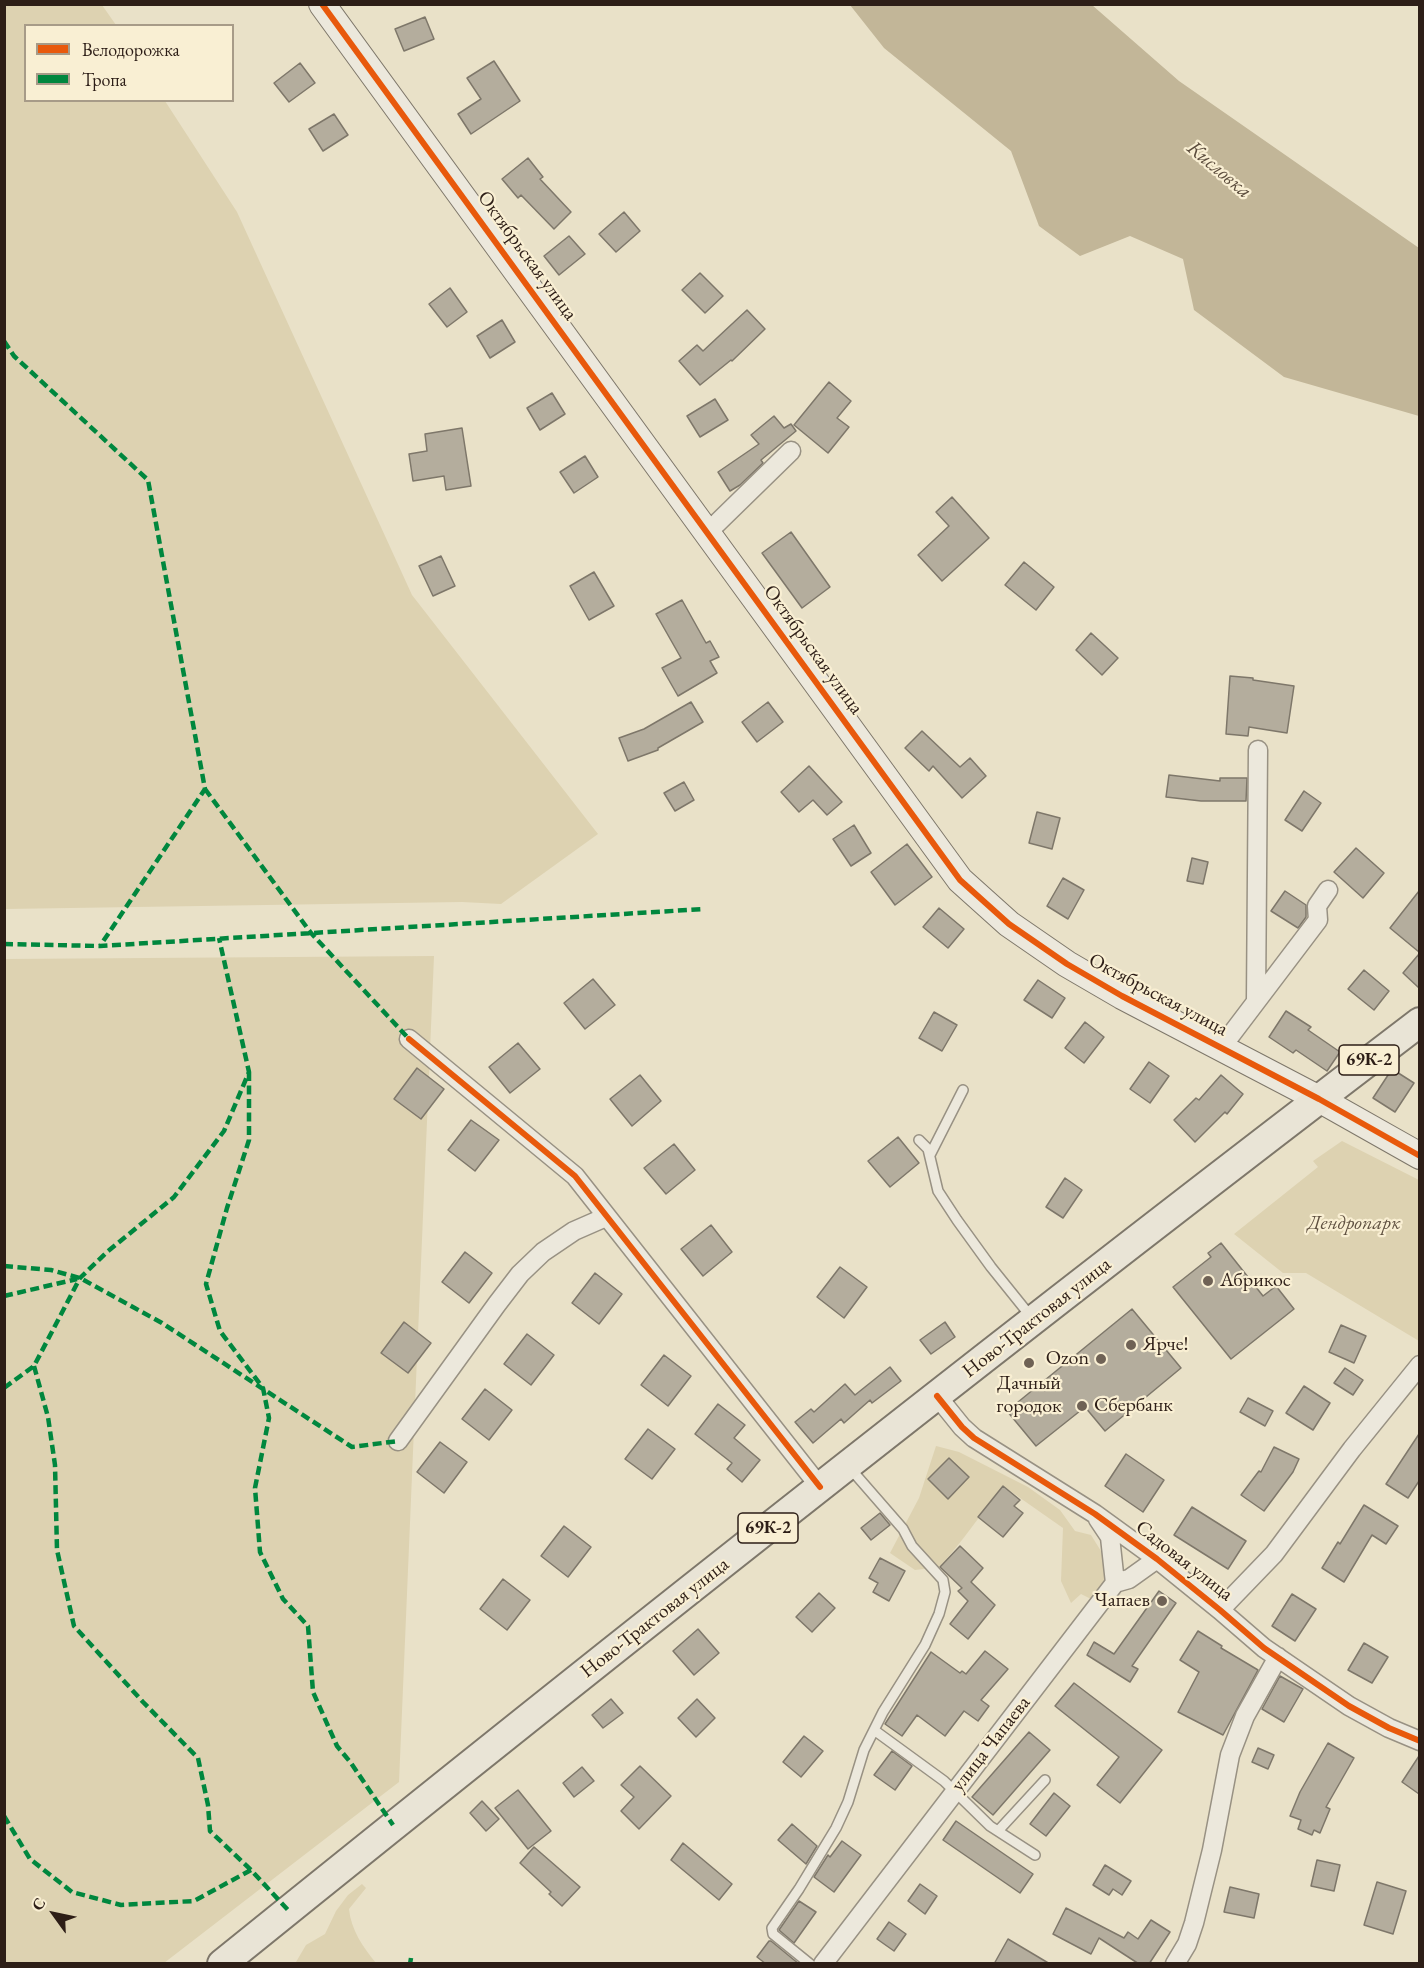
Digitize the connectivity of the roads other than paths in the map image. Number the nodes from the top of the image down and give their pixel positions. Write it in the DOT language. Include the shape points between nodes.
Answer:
graph roads {
  1 [pos="322,4"];
  2 [pos="791,451"];
  3 [pos="708,532"];
  4 [pos="1258,750"];
  5 [pos="1328,890"];
  6 [pos="1256,1000"];
  7 [pos="1419,1022"];
  8 [pos="409,1039"];
  9 [pos="1221,1048"];
  10 [pos="963,1089"];
  11 [pos="1319,1099"];
  12 [pos="919,1140"];
  13 [pos="930,1155"];
  14 [pos="1419,1156"];
  15 [pos="606,1217"];
  16 [pos="1034,1320"];
  17 [pos="1419,1365"];
  18 [pos="937,1396"];
  19 [pos="398,1441"];
  20 [pos="848,1466"];
  21 [pos="820,1487"];
  22 [pos="1095,1514"];
  23 [pos="1157,1559"];
  24 [pos="1115,1583"];
  25 [pos="1220,1610"];
  26 [pos="1278,1657"];
  27 [pos="874,1730"];
  28 [pos="1419,1741"];
  29 [pos="1045,1780"];
  30 [pos="955,1791"];
  31 [pos="998,1831"];
  32 [pos="1035,1855"];
  33 [pos="222,1964"];
  34 [pos="810,1964"];
  35 [pos="823,1964"];
  36 [pos="1176,1964"];
  1 -- 3 [label="street, Октябрьская улица"];
  2 -- 3 [label="street"];
  3 -- 9 [label="street, Октябрьская улица" via="960,880 1010,924 1067,964"];
  4 -- 6 [label="street"];
  5 -- 6 [label="street" via="1317,906 1318,920"];
  6 -- 9 [label="street"];
  7 -- 11 [label="main road, 69К-2"];
  8 -- 15 [label="street" via="575,1176"];
  9 -- 11 [label="street, Октябрьская улица"];
  10 -- 13 [label="lane"];
  11 -- 14 [label="street, Октябрьская улица"];
  11 -- 16 [label="main road, Ново-Трактовая улица / 69К-2"];
  12 -- 13 [label="lane"];
  13 -- 16 [label="lane" via="938,1191 990,1267"];
  15 -- 19 [label="street" via="574,1231 520,1274"];
  15 -- 21 [label="street"];
  16 -- 18 [label="main road, Ново-Трактовая улица / 69К-2"];
  17 -- 25 [label="street" via="1274,1554"];
  18 -- 20 [label="main road, Ново-Трактовая улица / 69К-2"];
  18 -- 22 [label="street, Садовая улица" via="974,1438"];
  20 -- 21 [label="main road, Ново-Трактовая улица / 69К-2"];
  20 -- 27 [label="lane" via="943,1580 945,1592 925,1645"];
  21 -- 33 [label="main road, Ново-Трактовая улица / 69К-2"];
  22 -- 23 [label="street, Садовая улица"];
  22 -- 24 [label="street" via="1110,1537"];
  23 -- 24 [label="street" via="1129,1579"];
  23 -- 25 [label="street, Садовая улица"];
  24 -- 30 [label="street, улица Чапаева"];
  25 -- 26 [label="street, Садовая улица"];
  26 -- 28 [label="street, Садовая улица" via="1349,1706"];
  26 -- 36 [label="street" via="1245,1716 1230,1755 1194,1923"];
  27 -- 30 [label="lane"];
  27 -- 34 [label="lane" via="836,1828 771,1931"];
  29 -- 31 [label="lane"];
  30 -- 31 [label="lane"];
  30 -- 35 [label="street, улица Чапаева"];
  31 -- 32 [label="lane"];
}
